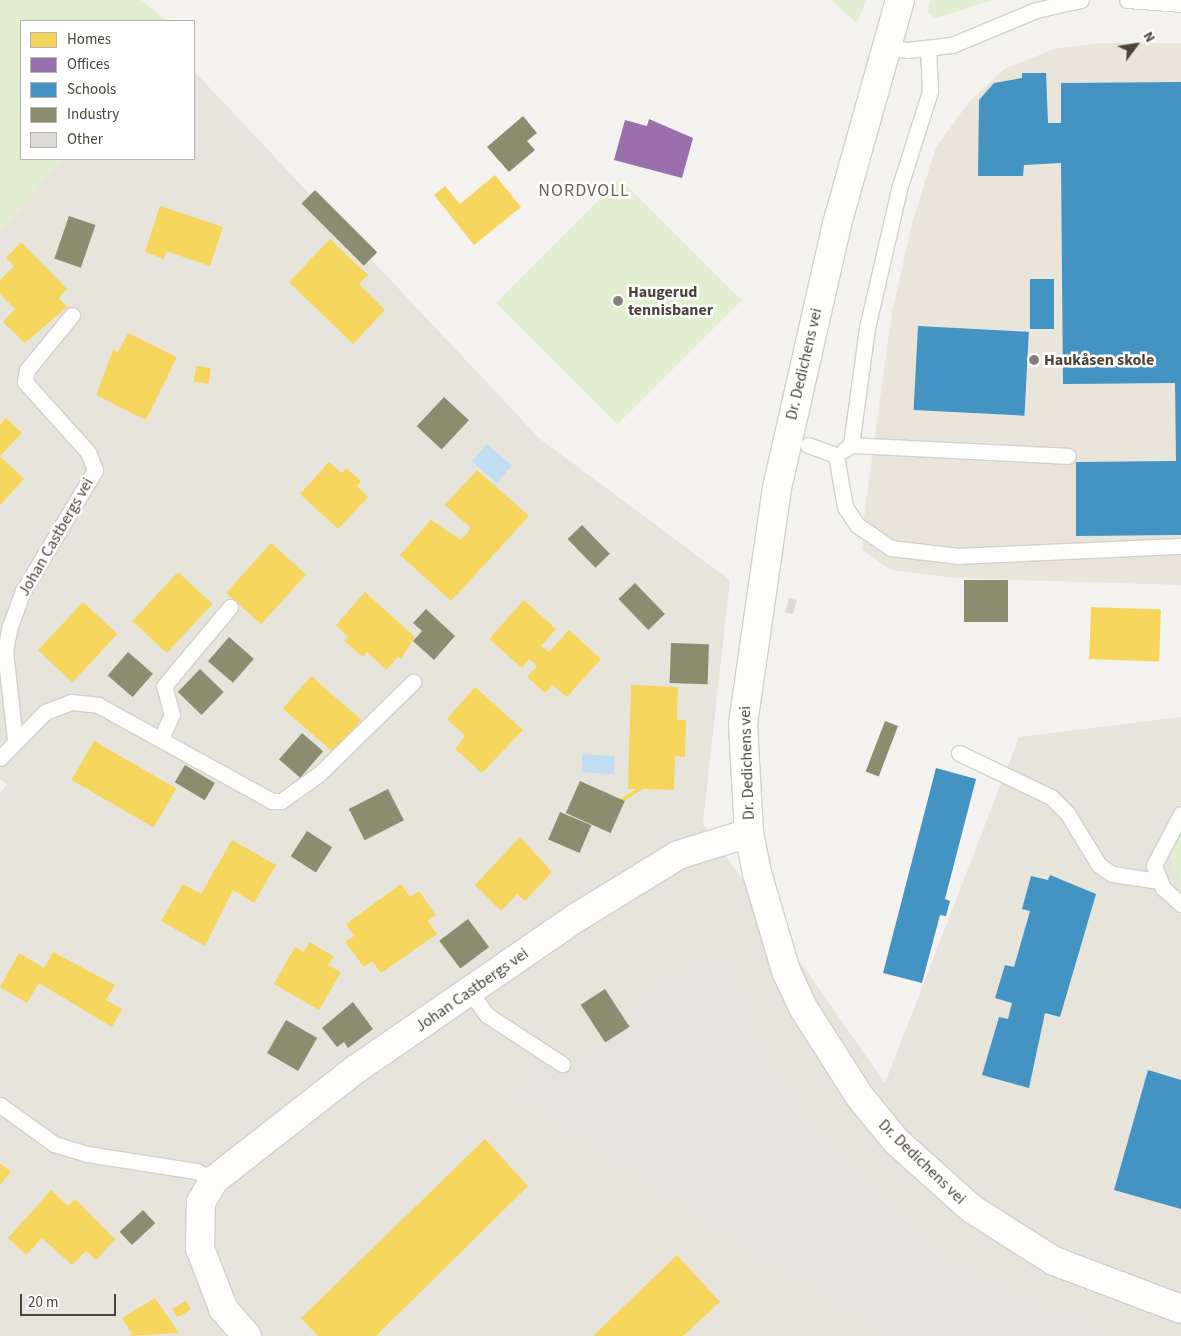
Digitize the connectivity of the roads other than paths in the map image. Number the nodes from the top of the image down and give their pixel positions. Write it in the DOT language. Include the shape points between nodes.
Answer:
graph roads {
  1 [pos="900,0"];
  2 [pos="1081,0"];
  3 [pos="1127,0"];
  4 [pos="1181,4"];
  5 [pos="886,47"];
  6 [pos="928,48"];
  7 [pos="72,315"];
  8 [pos="808,445"];
  9 [pos="851,445"];
  10 [pos="836,455"];
  11 [pos="1068,456"];
  12 [pos="1181,546"];
  13 [pos="230,607"];
  14 [pos="413,682"];
  15 [pos="162,736"];
  16 [pos="15,740"];
  17 [pos="959,753"];
  18 [pos="0,758"];
  19 [pos="1181,814"];
  20 [pos="749,833"];
  21 [pos="1159,882"];
  22 [pos="1181,904"];
  23 [pos="470,992"];
  24 [pos="562,1064"];
  25 [pos="0,1104"];
  26 [pos="214,1180"];
  27 [pos="1181,1309"];
  28 [pos="248,1336"];
  1 -- 5 [label="street, Dr. Dedichens vei"];
  2 -- 6 [label="lane" via="1036,10 952,45"];
  3 -- 4 [label="lane"];
  5 -- 6 [label="lane"];
  5 -- 20 [label="street, Dr. Dedichens vei" via="816,306 777,488 743,725"];
  6 -- 9 [label="lane" via="930,91 899,189 866,328"];
  7 -- 16 [label="lane, Johan Castbergs vei" via="27,370 25,382 88,452 95,470 23,591 10,626 5,651"];
  8 -- 10 [label="lane"];
  9 -- 10 [label="lane"];
  9 -- 11 [label="lane"];
  10 -- 12 [label="lane" via="845,506 857,525 891,548 960,556"];
  13 -- 15 [label="lane" via="164,686 172,715"];
  14 -- 15 [label="lane" via="319,774 281,801 272,801"];
  15 -- 16 [label="lane" via="98,704 71,702 45,712"];
  16 -- 18 [label="lane"];
  17 -- 21 [label="lane" via="1051,797 1067,813 1099,864 1112,874"];
  19 -- 21 [label="lane" via="1156,856"];
  20 -- 23 [label="street, Johan Castbergs vei" via="678,855 578,916"];
  20 -- 27 [label="street, Dr. Dedichens vei" via="786,971 828,1051 877,1120 934,1178 1009,1235 1102,1282"];
  21 -- 22 [label="lane"];
  23 -- 24 [label="lane" via="487,1015"];
  23 -- 26 [label="street, Johan Castbergs vei" via="348,1075"];
  25 -- 26 [label="lane" via="54,1144 88,1154 196,1171"];
  26 -- 28 [label="street, Johan Castbergs vei" via="201,1202 199,1218 205,1269 223,1308"];
}
